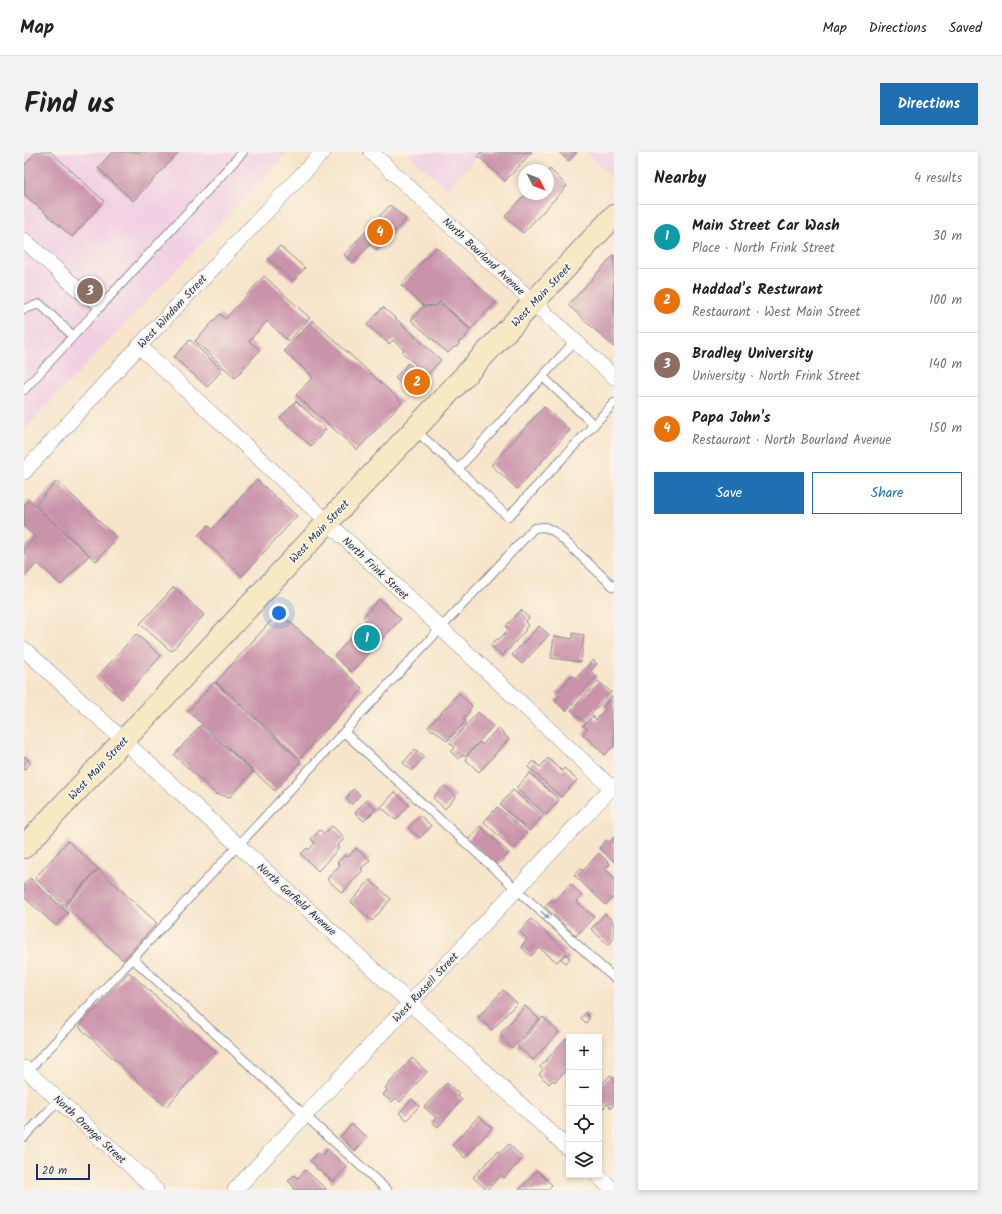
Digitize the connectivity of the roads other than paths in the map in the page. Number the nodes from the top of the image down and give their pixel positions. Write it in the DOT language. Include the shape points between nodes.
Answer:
graph roads {
  1 [pos="243,152"];
  2 [pos="323,152"];
  3 [pos="371,152"];
  4 [pos="614,216"];
  5 [pos="24,240"];
  6 [pos="80,291"];
  7 [pos="533,303"];
  8 [pos="24,308"];
  9 [pos="99,308"];
  10 [pos="74,336"];
  11 [pos="575,341"];
  12 [pos="139,346"];
  13 [pos="543,377"];
  14 [pos="614,377"];
  15 [pos="24,390"];
  16 [pos="614,403"];
  17 [pos="594,424"];
  18 [pos="415,430"];
  19 [pos="458,469"];
  20 [pos="24,472"];
  21 [pos="328,522"];
  22 [pos="614,587"];
  23 [pos="440,628"];
  24 [pos="24,649"];
  25 [pos="345,733"];
  26 [pos="123,740"];
  27 [pos="613,787"];
  28 [pos="24,846"];
  29 [pos="239,846"];
  30 [pos="517,889"];
  31 [pos="133,959"];
  32 [pos="614,978"];
  33 [pos="410,1003"];
  34 [pos="26,1070"];
  35 [pos="59,1100"];
  36 [pos="305,1116"];
  37 [pos="24,1137"];
  38 [pos="566,1146"];
  39 [pos="600,1178"];
  40 [pos="156,1190"];
  41 [pos="235,1190"];
  42 [pos="387,1190"];
  43 [pos="613,1190"];
  1 -- 9 [label="lane"];
  2 -- 12 [label="street, West Windom Street"];
  3 -- 7 [label="street, North Bourland Avenue"];
  4 -- 7 [label="main road, West Main Street"];
  5 -- 6 [label="street"];
  6 -- 9 [label="lane"];
  7 -- 11 [label="street, North Bourland Avenue"];
  7 -- 18 [label="main road, West Main Street"];
  8 -- 10 [label="lane" via="40,304"];
  9 -- 10 [label="lane"];
  10 -- 15 [label="lane"];
  11 -- 13 [label="lane"];
  11 -- 14 [label="street, North Bourland Avenue"];
  12 -- 20 [label="street, West Windom Street"];
  12 -- 21 [label="street, North Frink Street"];
  13 -- 17 [label="lane"];
  13 -- 19 [label="lane"];
  16 -- 17 [label="lane"];
  17 -- 19 [label="lane" via="508,517"];
  18 -- 19 [label="lane"];
  18 -- 21 [label="main road, West Main Street"];
  21 -- 23 [label="street, North Frink Street"];
  21 -- 26 [label="main road, West Main Street"];
  22 -- 23 [label="lane" via="555,532 545,527 534,528"];
  23 -- 25 [label="lane"];
  23 -- 27 [label="street, North Frink Street"];
  24 -- 26 [label="street, North Garfield Avenue"];
  25 -- 29 [label="lane"];
  25 -- 30 [label="lane"];
  26 -- 28 [label="main road, West Main Street"];
  26 -- 29 [label="street, North Garfield Avenue"];
  27 -- 30 [label="street, West Russell Street"];
  29 -- 31 [label="lane"];
  29 -- 33 [label="street, North Garfield Avenue"];
  30 -- 32 [label="lane, one-way"];
  30 -- 33 [label="street, West Russell Street"];
  31 -- 34 [label="lane"];
  31 -- 36 [label="lane"];
  33 -- 36 [label="street, West Russell Street"];
  33 -- 38 [label="street, North Garfield Avenue"];
  34 -- 35 [label="street, North Orange Street"];
  35 -- 37 [label="lane"];
  35 -- 40 [label="street, North Orange Street"];
  36 -- 41 [label="street, West Russell Street"];
  36 -- 42 [label="lane"];
  39 -- 43 [label="street"];
}
